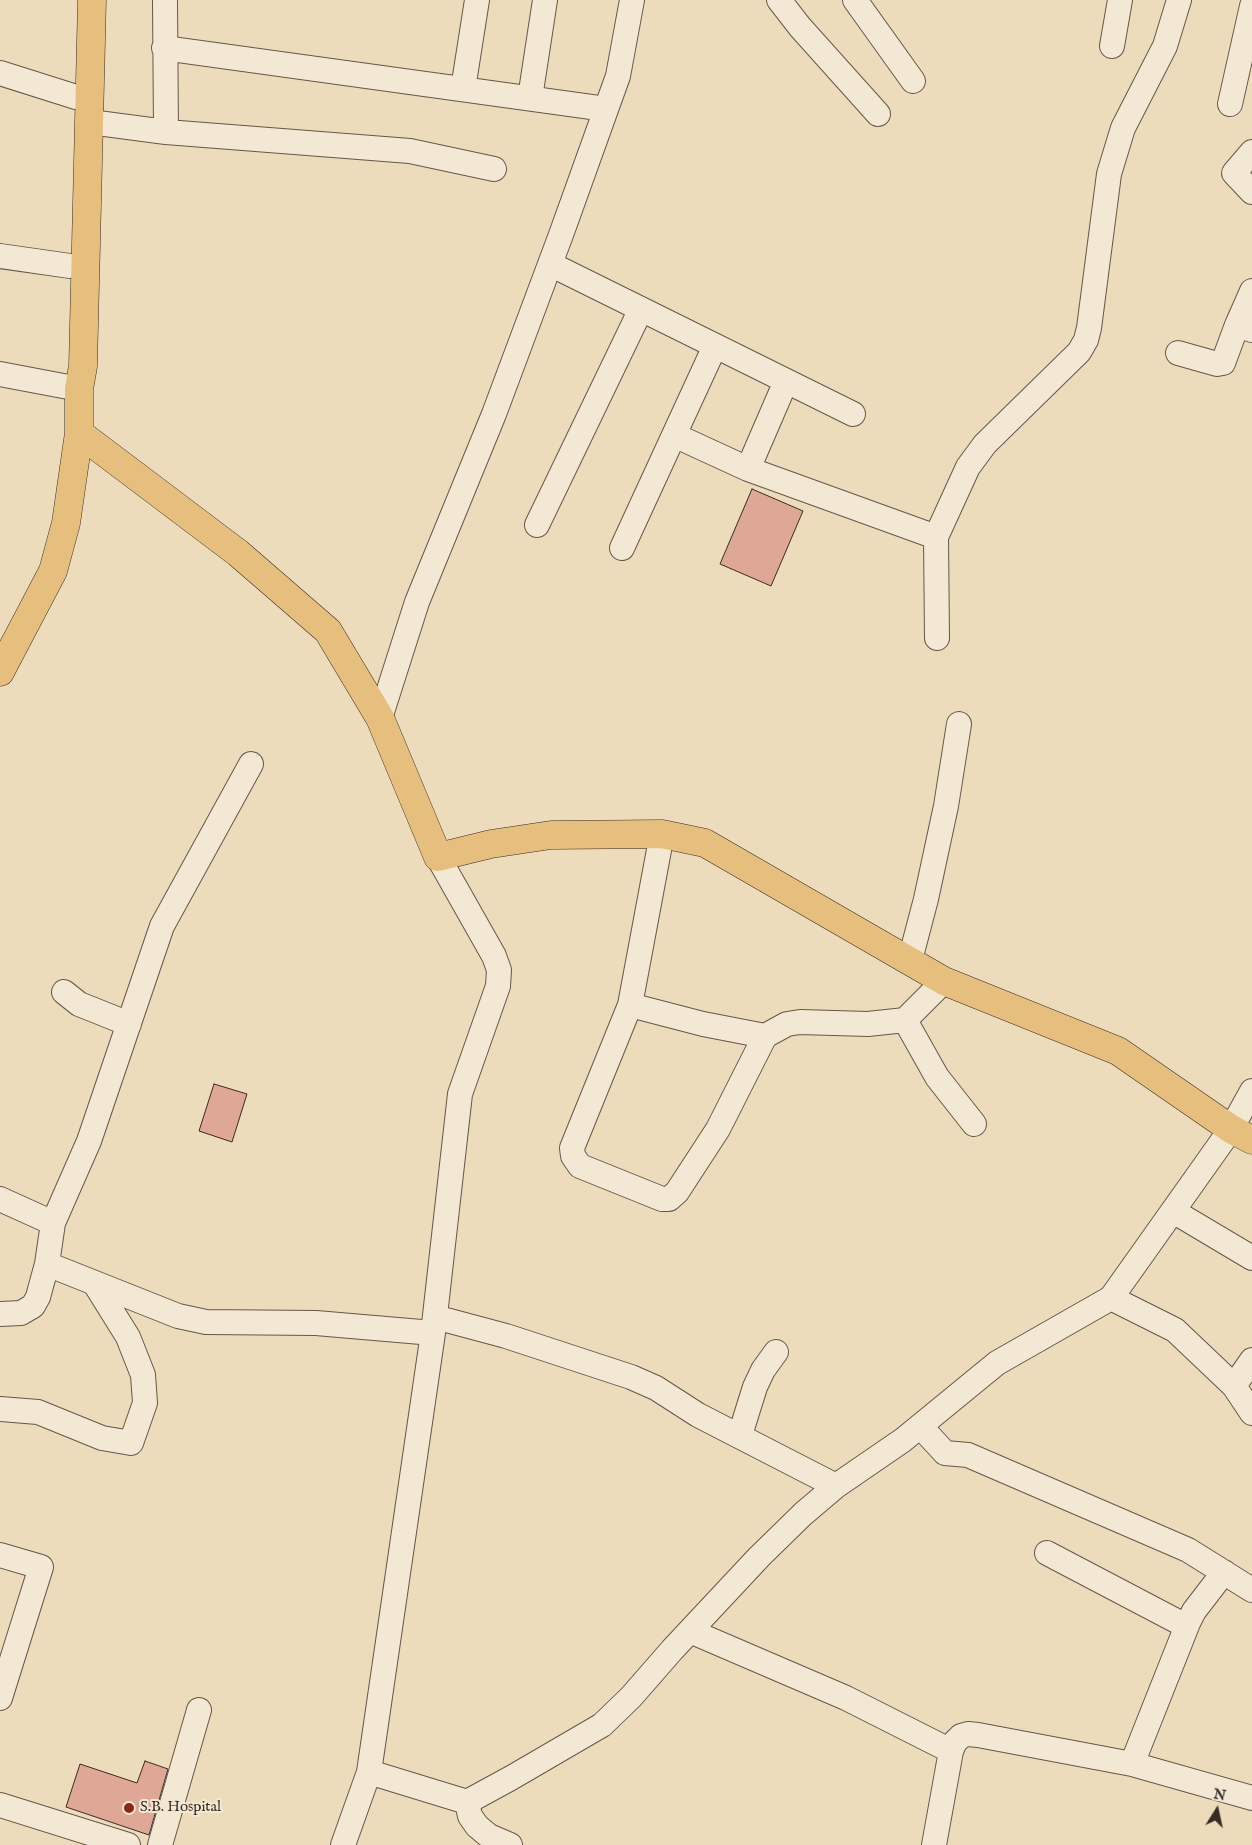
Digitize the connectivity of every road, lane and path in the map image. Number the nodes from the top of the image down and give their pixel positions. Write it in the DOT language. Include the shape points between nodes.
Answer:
graph roads {
  1 [pos="77,0"];
  2 [pos="92,0"];
  3 [pos="165,0"];
  4 [pos="477,0"];
  5 [pos="545,0"];
  6 [pos="632,0"];
  7 [pos="779,0"];
  8 [pos="855,0"];
  9 [pos="1120,0"];
  10 [pos="1179,0"];
  11 [pos="1252,6"];
  12 [pos="1112,46"];
  13 [pos="164,48"];
  14 [pos="0,73"];
  15 [pos="913,81"];
  16 [pos="463,89"];
  17 [pos="76,97"];
  18 [pos="530,98"];
  19 [pos="1230,104"];
  20 [pos="606,109"];
  21 [pos="878,114"];
  22 [pos="90,122"];
  23 [pos="166,132"];
  24 [pos="1252,152"];
  25 [pos="494,169"];
  26 [pos="1252,192"];
  27 [pos="0,256"];
  28 [pos="550,264"];
  29 [pos="70,266"];
  30 [pos="1252,291"];
  31 [pos="640,308"];
  32 [pos="1244,328"];
  33 [pos="715,346"];
  34 [pos="1178,353"];
  35 [pos="0,374"];
  36 [pos="786,381"];
  37 [pos="78,389"];
  38 [pos="853,414"];
  39 [pos="78,433"];
  40 [pos="674,435"];
  41 [pos="748,469"];
  42 [pos="537,525"];
  43 [pos="936,537"];
  44 [pos="622,548"];
  45 [pos="937,638"];
  46 [pos="0,672"];
  47 [pos="380,718"];
  48 [pos="959,724"];
  49 [pos="251,764"];
  50 [pos="662,834"];
  51 [pos="438,857"];
  52 [pos="910,960"];
  53 [pos="944,981"];
  54 [pos="64,992"];
  55 [pos="630,1005"];
  56 [pos="905,1020"];
  57 [pos="129,1024"];
  58 [pos="765,1036"];
  59 [pos="1252,1091"];
  60 [pos="974,1124"];
  61 [pos="1242,1134"];
  62 [pos="0,1199"];
  63 [pos="1173,1211"];
  64 [pos="53,1222"];
  65 [pos="1252,1258"];
  66 [pos="47,1264"];
  67 [pos="95,1284"];
  68 [pos="1112,1298"];
  69 [pos="0,1314"];
  70 [pos="434,1325"];
  71 [pos="776,1352"];
  72 [pos="1252,1360"];
  73 [pos="1234,1386"];
  74 [pos="0,1409"];
  75 [pos="1252,1413"];
  76 [pos="920,1426"];
  77 [pos="740,1435"];
  78 [pos="836,1486"];
  79 [pos="1047,1553"];
  80 [pos="0,1555"];
  81 [pos="1224,1572"];
  82 [pos="1252,1590"];
  83 [pos="1191,1617"];
  84 [pos="690,1631"];
  85 [pos="0,1698"];
  86 [pos="199,1710"];
  87 [pos="951,1751"];
  88 [pos="1132,1764"];
  89 [pos="369,1772"];
  90 [pos="1252,1798"];
  91 [pos="467,1802"];
  92 [pos="0,1805"];
  93 [pos="128,1845"];
  94 [pos="160,1845"];
  95 [pos="343,1845"];
  96 [pos="510,1845"];
  97 [pos="934,1845"];
  1 -- 17 [label="main road"];
  2 -- 22 [label="main road"];
  3 -- 13 [label="street"];
  4 -- 16 [label="street"];
  5 -- 18 [label="street"];
  6 -- 20 [label="street" via="618,76"];
  7 -- 21 [label="street"];
  8 -- 15 [label="street"];
  9 -- 12 [label="street"];
  10 -- 43 [label="street" via="1165,46 1122,128 1109,174 1086,340 1078,352 985,444 968,467"];
  11 -- 19 [label="street"];
  13 -- 16 [label="street"];
  13 -- 23 [label="street"];
  14 -- 17 [label="street"];
  16 -- 18 [label="street"];
  17 -- 29 [label="main road"];
  18 -- 20 [label="street"];
  20 -- 28 [label="street"];
  22 -- 23 [label="street"];
  22 -- 37 [label="main road" via="83,366"];
  23 -- 25 [label="street" via="410,151"];
  24 -- 26 [label="street" via="1234,174"];
  27 -- 29 [label="street"];
  28 -- 31 [label="street"];
  28 -- 47 [label="street" via="494,414 417,602"];
  29 -- 37 [label="main road" via="70,365"];
  30 -- 32 [label="street"];
  31 -- 33 [label="street"];
  31 -- 42 [label="street"];
  32 -- 34 [label="street" via="1222,363"];
  33 -- 36 [label="street"];
  33 -- 40 [label="street"];
  35 -- 37 [label="street"];
  36 -- 38 [label="street"];
  36 -- 41 [label="street"];
  37 -- 39 [label="main road"];
  39 -- 46 [label="main road" via="66,523 53,571"];
  39 -- 47 [label="main road" via="238,553 328,631"];
  40 -- 41 [label="street"];
  40 -- 44 [label="street"];
  41 -- 43 [label="street"];
  43 -- 45 [label="street"];
  47 -- 51 [label="main road"];
  48 -- 52 [label="street" via="944,815"];
  49 -- 57 [label="street" via="162,926"];
  50 -- 51 [label="main road" via="551,836 491,844"];
  50 -- 52 [label="main road" via="705,843"];
  50 -- 55 [label="street"];
  51 -- 70 [label="street" via="499,970 498,986 460,1094"];
  52 -- 53 [label="main road"];
  53 -- 56 [label="street"];
  53 -- 61 [label="main road" via="1118,1051"];
  54 -- 57 [label="street" via="79,1004"];
  55 -- 58 [label="street"];
  55 -- 58 [label="street" via="572,1148 573,1156 580,1166 662,1199 669,1199 677,1192 718,1129"];
  56 -- 58 [label="street" via="868,1024 800,1022 787,1024"];
  56 -- 60 [label="street" via="937,1077"];
  57 -- 64 [label="street" via="89,1141"];
  59 -- 61 [label="street"];
  61 -- 63 [label="street"];
  62 -- 64 [label="street"];
  63 -- 65 [label="street"];
  63 -- 68 [label="street"];
  64 -- 66 [label="street"];
  66 -- 67 [label="street"];
  66 -- 69 [label="street" via="33,1306 21,1314"];
  67 -- 70 [label="street" via="178,1316 206,1322"];
  67 -- 74 [label="street" via="128,1337 143,1375 145,1403 131,1443 102,1438 38,1412"];
  68 -- 73 [label="street" via="1175,1330"];
  68 -- 76 [label="street" via="997,1363"];
  70 -- 77 [label="street" via="506,1336 631,1377"];
  70 -- 89 [label="street"];
  71 -- 77 [label="street" via="755,1387"];
  72 -- 73 [label="street"];
  73 -- 75 [label="street"];
  76 -- 78 [label="street"];
  76 -- 81 [label="street" via="945,1454 968,1455 1188,1550"];
  77 -- 78 [label="street"];
  78 -- 84 [label="street" via="759,1557"];
  79 -- 83 [label="street" via="1186,1626"];
  80 -- 85 [label="street" via="41,1567"];
  81 -- 82 [label="street"];
  81 -- 83 [label="street"];
  83 -- 88 [label="street"];
  84 -- 87 [label="street" via="846,1698"];
  84 -- 91 [label="street" via="602,1725"];
  86 -- 94 [label="street"];
  87 -- 88 [label="street" via="961,1736 968,1734"];
  87 -- 97 [label="street"];
  88 -- 90 [label="street"];
  89 -- 91 [label="street"];
  89 -- 95 [label="street"];
  91 -- 96 [label="street" via="470,1816 478,1826 488,1836"];
  92 -- 93 [label="street"];
}
